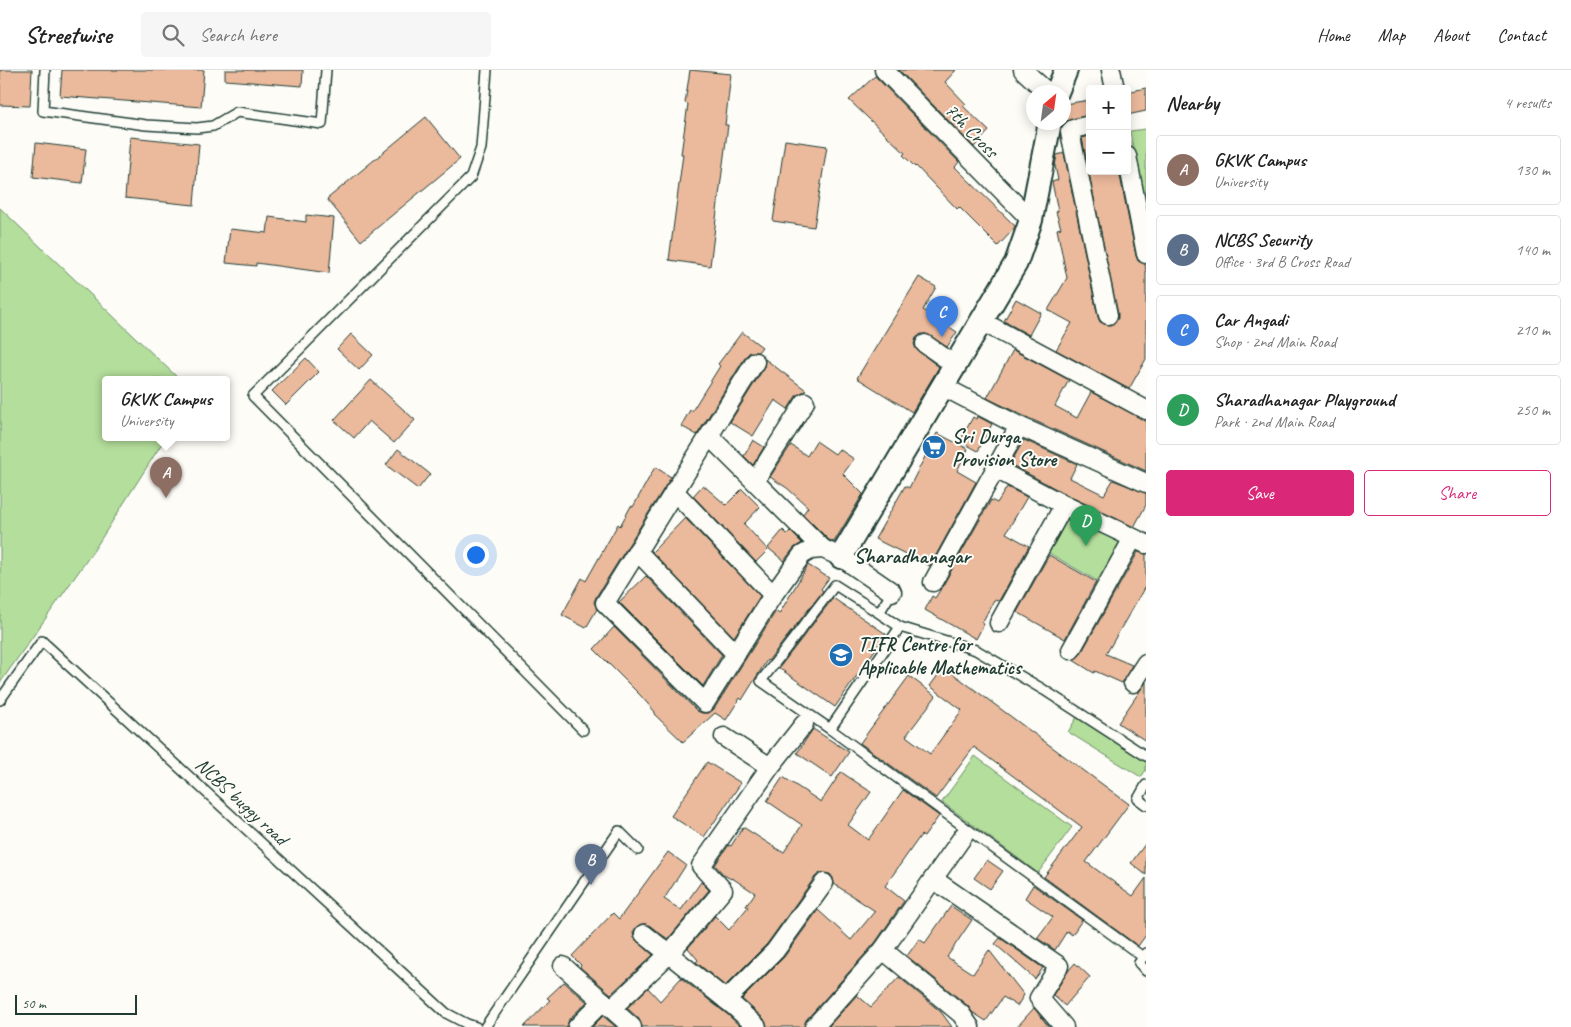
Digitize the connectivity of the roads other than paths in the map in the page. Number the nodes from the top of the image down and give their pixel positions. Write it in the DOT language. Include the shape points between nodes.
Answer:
graph roads {
  1 [pos="45,70"];
  2 [pos="326,70"];
  3 [pos="487,70"];
  4 [pos="884,70"];
  5 [pos="1022,70"];
  6 [pos="1066,70"];
  7 [pos="1111,70"];
  8 [pos="1039,85"];
  9 [pos="1061,85"];
  10 [pos="1114,85"];
  11 [pos="1086,126"];
  12 [pos="1048,130"];
  13 [pos="1131,175"];
  14 [pos="1031,220"];
  15 [pos="1146,254"];
  16 [pos="1108,315"];
  17 [pos="981,321"];
  18 [pos="925,344"];
  19 [pos="755,362"];
  20 [pos="955,365"];
  21 [pos="942,386"];
  22 [pos="805,402"];
  23 [pos="1146,410"];
  24 [pos="1019,426"];
  25 [pos="709,436"];
  26 [pos="996,469"];
  27 [pos="755,481"];
  28 [pos="1146,483"];
  29 [pos="674,492"];
  30 [pos="1064,505"];
  31 [pos="1140,541"];
  32 [pos="637,551"];
  33 [pos="832,553"];
  34 [pos="933,582"];
  35 [pos="892,592"];
  36 [pos="773,595"];
  37 [pos="879,613"];
  38 [pos="999,623"];
  39 [pos="900,627"];
  40 [pos="1071,650"];
  41 [pos="736,654"];
  42 [pos="1146,663"];
  43 [pos="1133,683"];
  44 [pos="0,700"];
  45 [pos="804,724"];
  46 [pos="830,729"];
  47 [pos="582,730"];
  48 [pos="724,737"];
  49 [pos="1146,756"];
  50 [pos="770,767"];
  51 [pos="1146,786"];
  52 [pos="1146,805"];
  53 [pos="964,835"];
  54 [pos="638,850"];
  55 [pos="933,879"];
  56 [pos="824,883"];
  57 [pos="644,934"];
  58 [pos="883,950"];
  59 [pos="669,954"];
  60 [pos="1145,955"];
  61 [pos="563,966"];
  62 [pos="1146,971"];
  63 [pos="726,1000"];
  64 [pos="608,1004"];
  65 [pos="476,1027"];
  66 [pos="486,1027"];
  67 [pos="577,1027"];
  68 [pos="632,1027"];
  69 [pos="757,1027"];
  70 [pos="814,1027"];
  71 [pos="970,1027"];
  72 [pos="1064,1027"];
  1 -- 2 [label="lane" via="43,111 146,125 197,128 213,126 237,112 322,124"];
  3 -- 47 [label="lane" via="481,148 471,177 253,396"];
  4 -- 14 [label="street, 7th Cross"];
  5 -- 8 [label="street"];
  6 -- 9 [label="street"];
  7 -- 10 [label="street"];
  11 -- 16 [label="street" via="1070,132"];
  12 -- 14 [label="street"];
  13 -- 15 [label="street"];
  14 -- 17 [label="street" via="1016,264"];
  17 -- 20 [label="street"];
  17 -- 23 [label="street"];
  18 -- 20 [label="street"];
  19 -- 25 [label="street"];
  20 -- 21 [label="street"];
  21 -- 24 [label="street"];
  21 -- 33 [label="street"];
  22 -- 27 [label="street"];
  24 -- 26 [label="street"];
  24 -- 28 [label="street"];
  25 -- 27 [label="street"];
  25 -- 29 [label="street"];
  26 -- 30 [label="street"];
  26 -- 34 [label="street"];
  27 -- 33 [label="street"];
  29 -- 32 [label="street"];
  29 -- 36 [label="street"];
  30 -- 31 [label="street"];
  30 -- 38 [label="street"];
  31 -- 40 [label="street"];
  32 -- 41 [label="street"];
  32 -- 41 [label="street" via="605,603 705,703"];
  33 -- 35 [label="street"];
  33 -- 36 [label="street" via="811,550 802,555"];
  35 -- 37 [label="lane"];
  36 -- 41 [label="street"];
  37 -- 39 [label="lane"];
  37 -- 46 [label="lane" via="834,585 761,681"];
  39 -- 46 [label="lane"];
  39 -- 49 [label="lane" via="976,650"];
  42 -- 43 [label="street"];
  44 -- 65 [label="lane, NCBS buggy road" via="42,641 446,1012"];
  45 -- 50 [label="street"];
  46 -- 60 [label="lane"];
  48 -- 50 [label="street"];
  50 -- 59 [label="street" via="701,866 723,890"];
  51 -- 52 [label="lane" via="1138,799"];
  53 -- 55 [label="street"];
  54 -- 66 [label="lane" via="619,831"];
  55 -- 58 [label="street"];
  55 -- 72 [label="street" via="1059,966 1039,998"];
  56 -- 63 [label="street" via="775,951"];
  57 -- 59 [label="street"];
  58 -- 70 [label="street"];
  58 -- 71 [label="street" via="961,1014"];
  59 -- 63 [label="street"];
  59 -- 64 [label="street"];
  60 -- 62 [label="lane" via="1139,963"];
  61 -- 64 [label="street"];
  63 -- 69 [label="street"];
  64 -- 67 [label="street"];
  64 -- 68 [label="street"];
}
